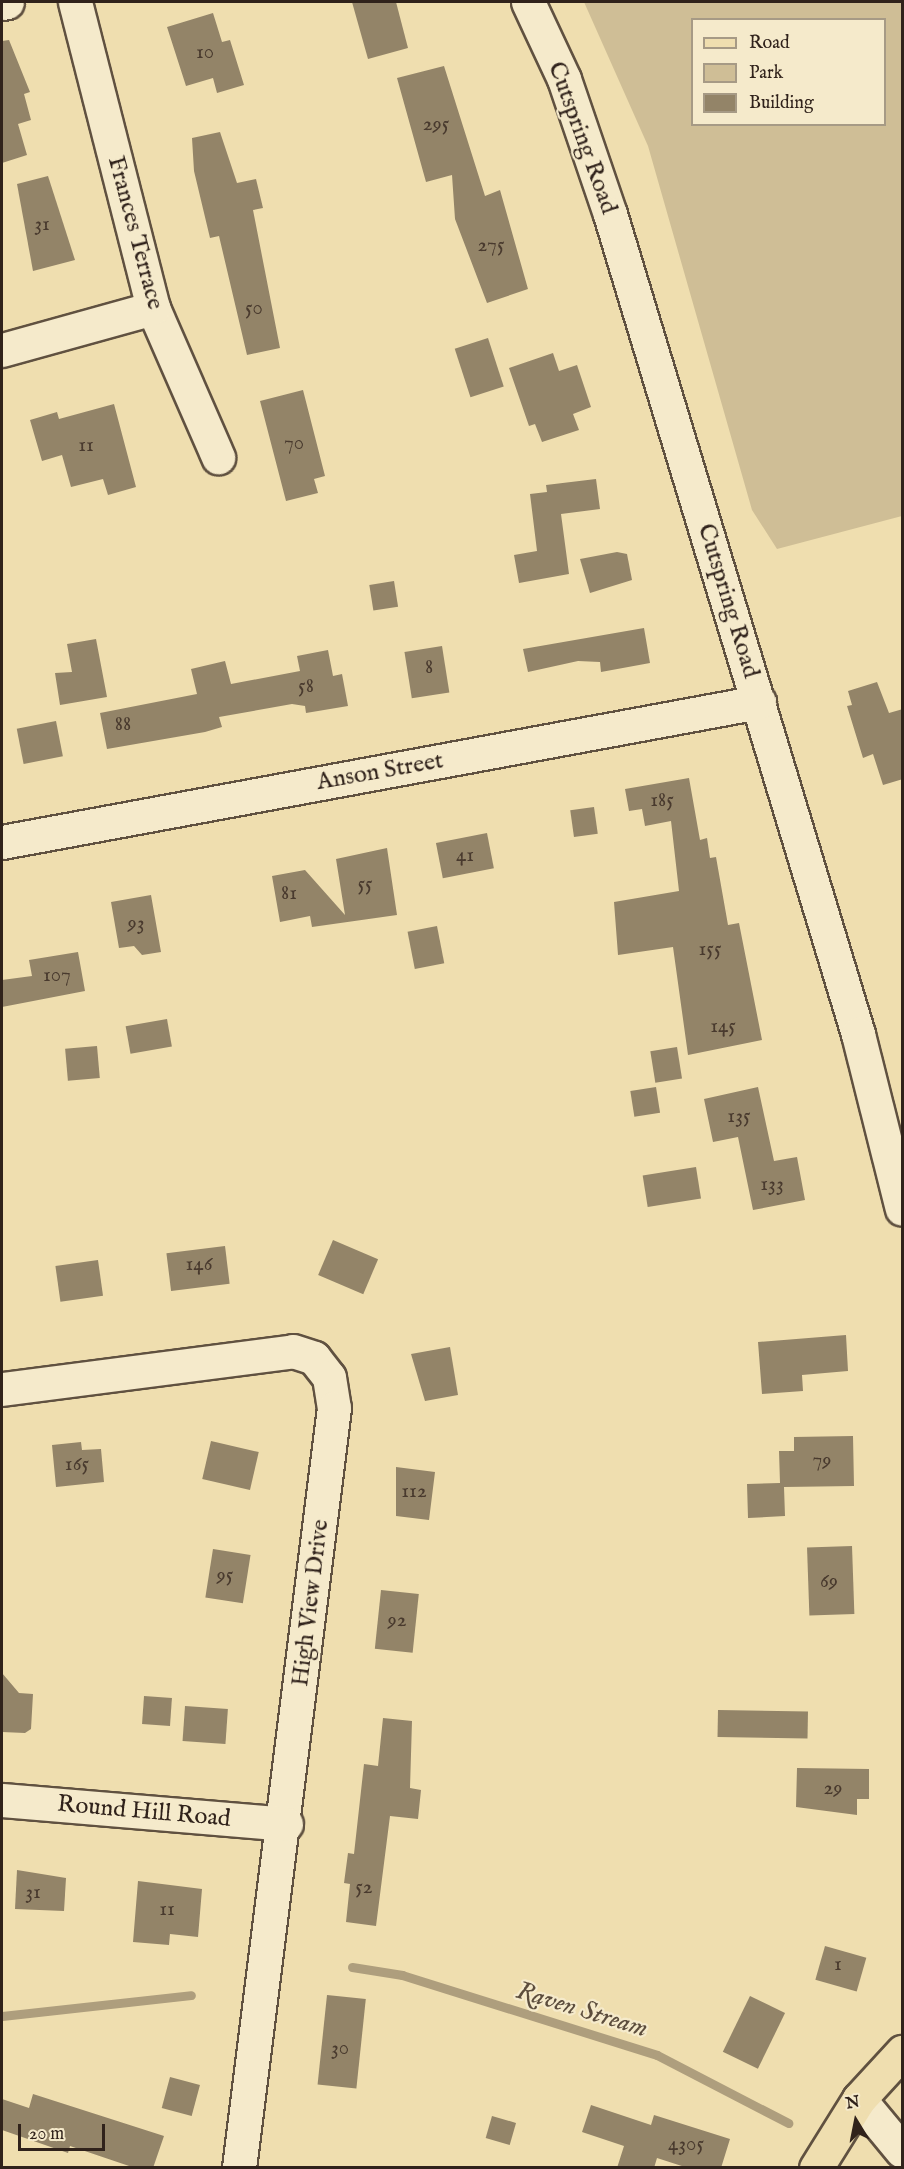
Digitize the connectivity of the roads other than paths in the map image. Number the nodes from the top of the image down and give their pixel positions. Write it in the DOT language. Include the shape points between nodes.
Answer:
graph roads {
  1 [pos="7,2"];
  2 [pos="75,2"];
  3 [pos="528,2"];
  4 [pos="2,3"];
  5 [pos="153,308"];
  6 [pos="2,350"];
  7 [pos="218,457"];
  8 [pos="759,702"];
  9 [pos="2,842"];
  10 [pos="903,1209"];
  11 [pos="2,1389"];
  12 [pos="2,1800"];
  13 [pos="286,1824"];
  14 [pos="903,2052"];
  15 [pos="859,2099"];
  16 [pos="903,2151"];
  17 [pos="239,2168"];
  18 [pos="816,2168"];
  1 -- 4 [label="street"];
  2 -- 5 [label="street, Frances Terrace"];
  3 -- 8 [label="street, Cutspring Road" via="564,79 610,214"];
  5 -- 6 [label="street"];
  5 -- 7 [label="street, Frances Terrace"];
  8 -- 9 [label="street, Anson Street"];
  8 -- 10 [label="street, Cutspring Road" via="858,1034"];
  11 -- 13 [label="street, High View Drive" via="293,1351 323,1367 334,1408"];
  12 -- 13 [label="street, Round Hill Road"];
  13 -- 17 [label="street, High View Drive"];
  14 -- 15 [label="main road"];
  15 -- 16 [label="street"];
  15 -- 18 [label="main road"];
}
